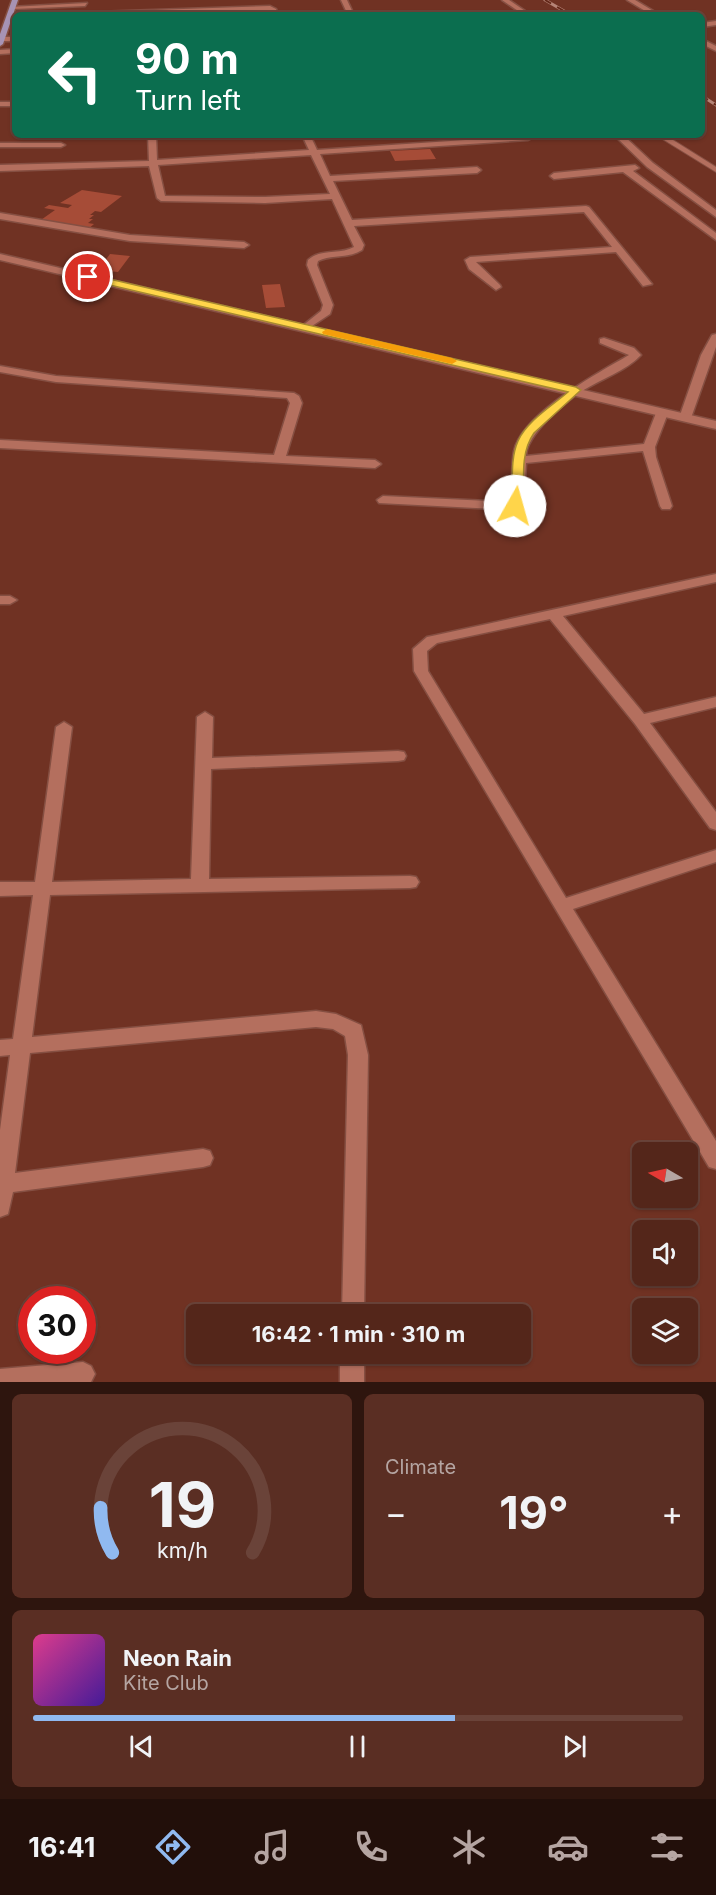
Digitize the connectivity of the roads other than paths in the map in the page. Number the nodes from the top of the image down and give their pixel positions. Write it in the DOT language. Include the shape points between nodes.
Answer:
graph roads {
  1 [pos="218,0"];
  2 [pos="505,0"];
  3 [pos="630,0"];
  4 [pos="12,2"];
  5 [pos="95,4"];
  6 [pos="220,12"];
  7 [pos="274,12"];
  8 [pos="523,12"];
  9 [pos="652,12"];
  10 [pos="0,17"];
  11 [pos="12,17"];
  12 [pos="0,41"];
  13 [pos="152,138"];
  14 [pos="308,138"];
  15 [pos="528,138"];
  16 [pos="621,138"];
  17 [pos="665,138"];
  18 [pos="0,145"];
  19 [pos="61,145"];
  20 [pos="314,151"];
  21 [pos="153,163"];
  22 [pos="650,165"];
  23 [pos="0,168"];
  24 [pos="625,169"];
  25 [pos="477,170"];
  26 [pos="716,171"];
  27 [pos="554,176"];
  28 [pos="329,179"];
  29 [pos="335,196"];
  30 [pos="716,214"];
  31 [pos="0,216"];
  32 [pos="351,223"];
  33 [pos="716,237"];
  34 [pos="244,245"];
  35 [pos="620,249"];
  36 [pos="0,257"];
  37 [pos="647,284"];
  38 [pos="496,287"];
  39 [pos="306,327"];
  40 [pos="716,337"];
  41 [pos="604,341"];
  42 [pos="703,364"];
  43 [pos="716,366"];
  44 [pos="0,369"];
  45 [pos="576,390"];
  46 [pos="662,413"];
  47 [pos="685,418"];
  48 [pos="716,425"];
  49 [pos="0,444"];
  50 [pos="649,447"];
  51 [pos="279,459"];
  52 [pos="519,460"];
  53 [pos="375,464"];
  54 [pos="383,500"];
  55 [pos="666,506"];
  56 [pos="716,578"];
  57 [pos="552,612"];
  58 [pos="716,702"];
  59 [pos="205,717"];
  60 [pos="640,720"];
  61 [pos="64,727"];
  62 [pos="398,756"];
  63 [pos="203,764"];
  64 [pos="716,824"];
  65 [pos="716,856"];
  66 [pos="410,882"];
  67 [pos="200,884"];
  68 [pos="41,887"];
  69 [pos="0,889"];
  70 [pos="564,905"];
  71 [pos="22,1046"];
  72 [pos="0,1048"];
  73 [pos="203,1158"];
  74 [pos="716,1160"];
  75 [pos="2,1183"];
  76 [pos="0,1208"];
  77 [pos="353,1304"];
  78 [pos="352,1364"];
  79 [pos="83,1374"];
  80 [pos="0,1382"];
  81 [pos="352,1382"];
  1 -- 6 [label="street"];
  2 -- 8 [label="street"];
  3 -- 9 [label="street"];
  4 -- 5 [label="street"];
  4 -- 11 [label="main road"];
  6 -- 7 [label="street" via="270,8"];
  10 -- 11 [label="street"];
  11 -- 12 [label="main road"];
  13 -- 21 [label="street"];
  14 -- 20 [label="street"];
  15 -- 20 [label="street"];
  16 -- 22 [label="street"];
  17 -- 26 [label="lane"];
  18 -- 19 [label="street"];
  20 -- 21 [label="street"];
  20 -- 28 [label="street"];
  21 -- 23 [label="street"];
  21 -- 29 [label="street" via="159,195 167,200"];
  22 -- 24 [label="street"];
  22 -- 30 [label="street"];
  24 -- 27 [label="street"];
  24 -- 33 [label="street"];
  25 -- 28 [label="street"];
  28 -- 29 [label="street"];
  29 -- 32 [label="street"];
  31 -- 34 [label="street" via="130,238"];
  32 -- 35 [label="street" via="584,208"];
  32 -- 39 [label="street" via="359,244 357,251 313,261 328,305 326,312"];
  35 -- 37 [label="street"];
  35 -- 38 [label="street" via="470,260 472,267"];
  36 -- 39 [label="street"];
  39 -- 45 [label="street"];
  40 -- 42 [label="street"];
  41 -- 45 [label="street" via="636,355"];
  42 -- 43 [label="street"];
  42 -- 47 [label="street"];
  44 -- 51 [label="street" via="47,378 290,395 296,403"];
  45 -- 46 [label="street"];
  45 -- 52 [label="street" via="531,430 523,441"];
  46 -- 47 [label="street"];
  46 -- 50 [label="street"];
  47 -- 48 [label="street"];
  49 -- 51 [label="street"];
  50 -- 52 [label="street"];
  50 -- 55 [label="street"];
  51 -- 53 [label="street"];
  52 -- 54 [label="street" via="515,506"];
  56 -- 57 [label="street"];
  57 -- 60 [label="street"];
  57 -- 70 [label="street" via="432,640 420,649 419,659 421,671"];
  58 -- 60 [label="street"];
  59 -- 63 [label="street"];
  60 -- 64 [label="street"];
  61 -- 68 [label="street"];
  62 -- 63 [label="street"];
  63 -- 67 [label="street"];
  65 -- 70 [label="street"];
  66 -- 67 [label="street"];
  67 -- 68 [label="street"];
  68 -- 69 [label="street"];
  68 -- 71 [label="street"];
  70 -- 74 [label="street"];
  71 -- 72 [label="street"];
  71 -- 75 [label="street"];
  71 -- 77 [label="street" via="316,1019 336,1022 354,1031 358,1055"];
  73 -- 75 [label="street"];
  75 -- 76 [label="street"];
  78 -- 81 [label="street"];
  79 -- 80 [label="street"];
}
